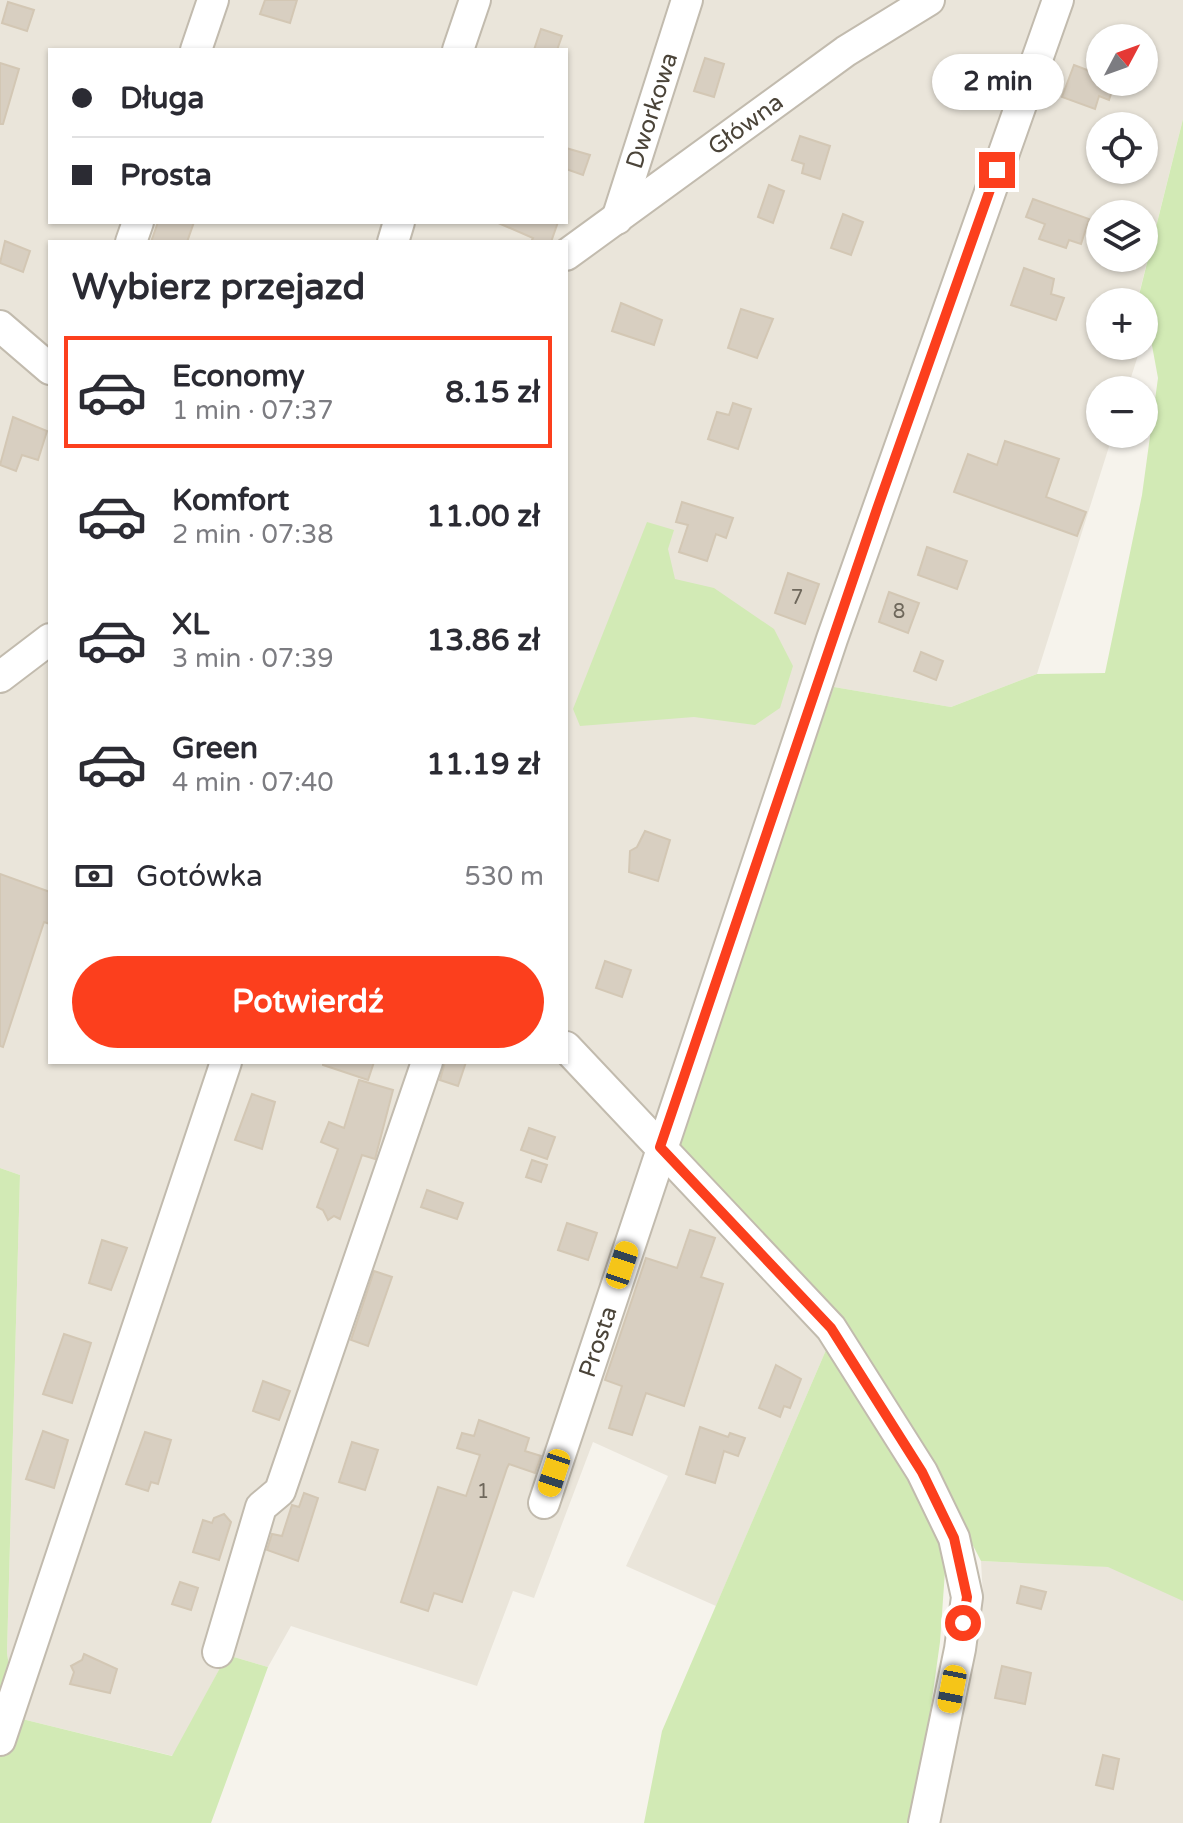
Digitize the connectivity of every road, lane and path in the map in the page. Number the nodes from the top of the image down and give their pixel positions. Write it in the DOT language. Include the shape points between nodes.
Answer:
graph roads {
  1 [pos="213,0"];
  2 [pos="475,0"];
  3 [pos="687,0"];
  4 [pos="929,0"];
  5 [pos="1058,0"];
  6 [pos="197,48"];
  7 [pos="459,48"];
  8 [pos="617,219"];
  9 [pos="568,254"];
  10 [pos="0,326"];
  11 [pos="48,367"];
  12 [pos="48,641"];
  13 [pos="0,677"];
  14 [pos="568,1049"];
  15 [pos="225,1064"];
  16 [pos="426,1064"];
  17 [pos="660,1147"];
  18 [pos="544,1503"];
  19 [pos="218,1652"];
  20 [pos="0,1740"];
  21 [pos="924,1823"];
  1 -- 6 [label="street"];
  2 -- 7 [label="street"];
  3 -- 8 [label="street, Dworkowa"];
  4 -- 8 [label="street, Główna" via="846,51"];
  5 -- 17 [label="street, Prosta" via="891,469"];
  8 -- 9 [label="street, Główna"];
  10 -- 11 [label="street"];
  12 -- 13 [label="street"];
  14 -- 17 [label="street"];
  15 -- 20 [label="street"];
  16 -- 19 [label="street" via="280,1491 261,1507"];
  17 -- 18 [label="street, Prosta"];
  17 -- 21 [label="street" via="831,1328 922,1472 954,1538 967,1597"];
}
